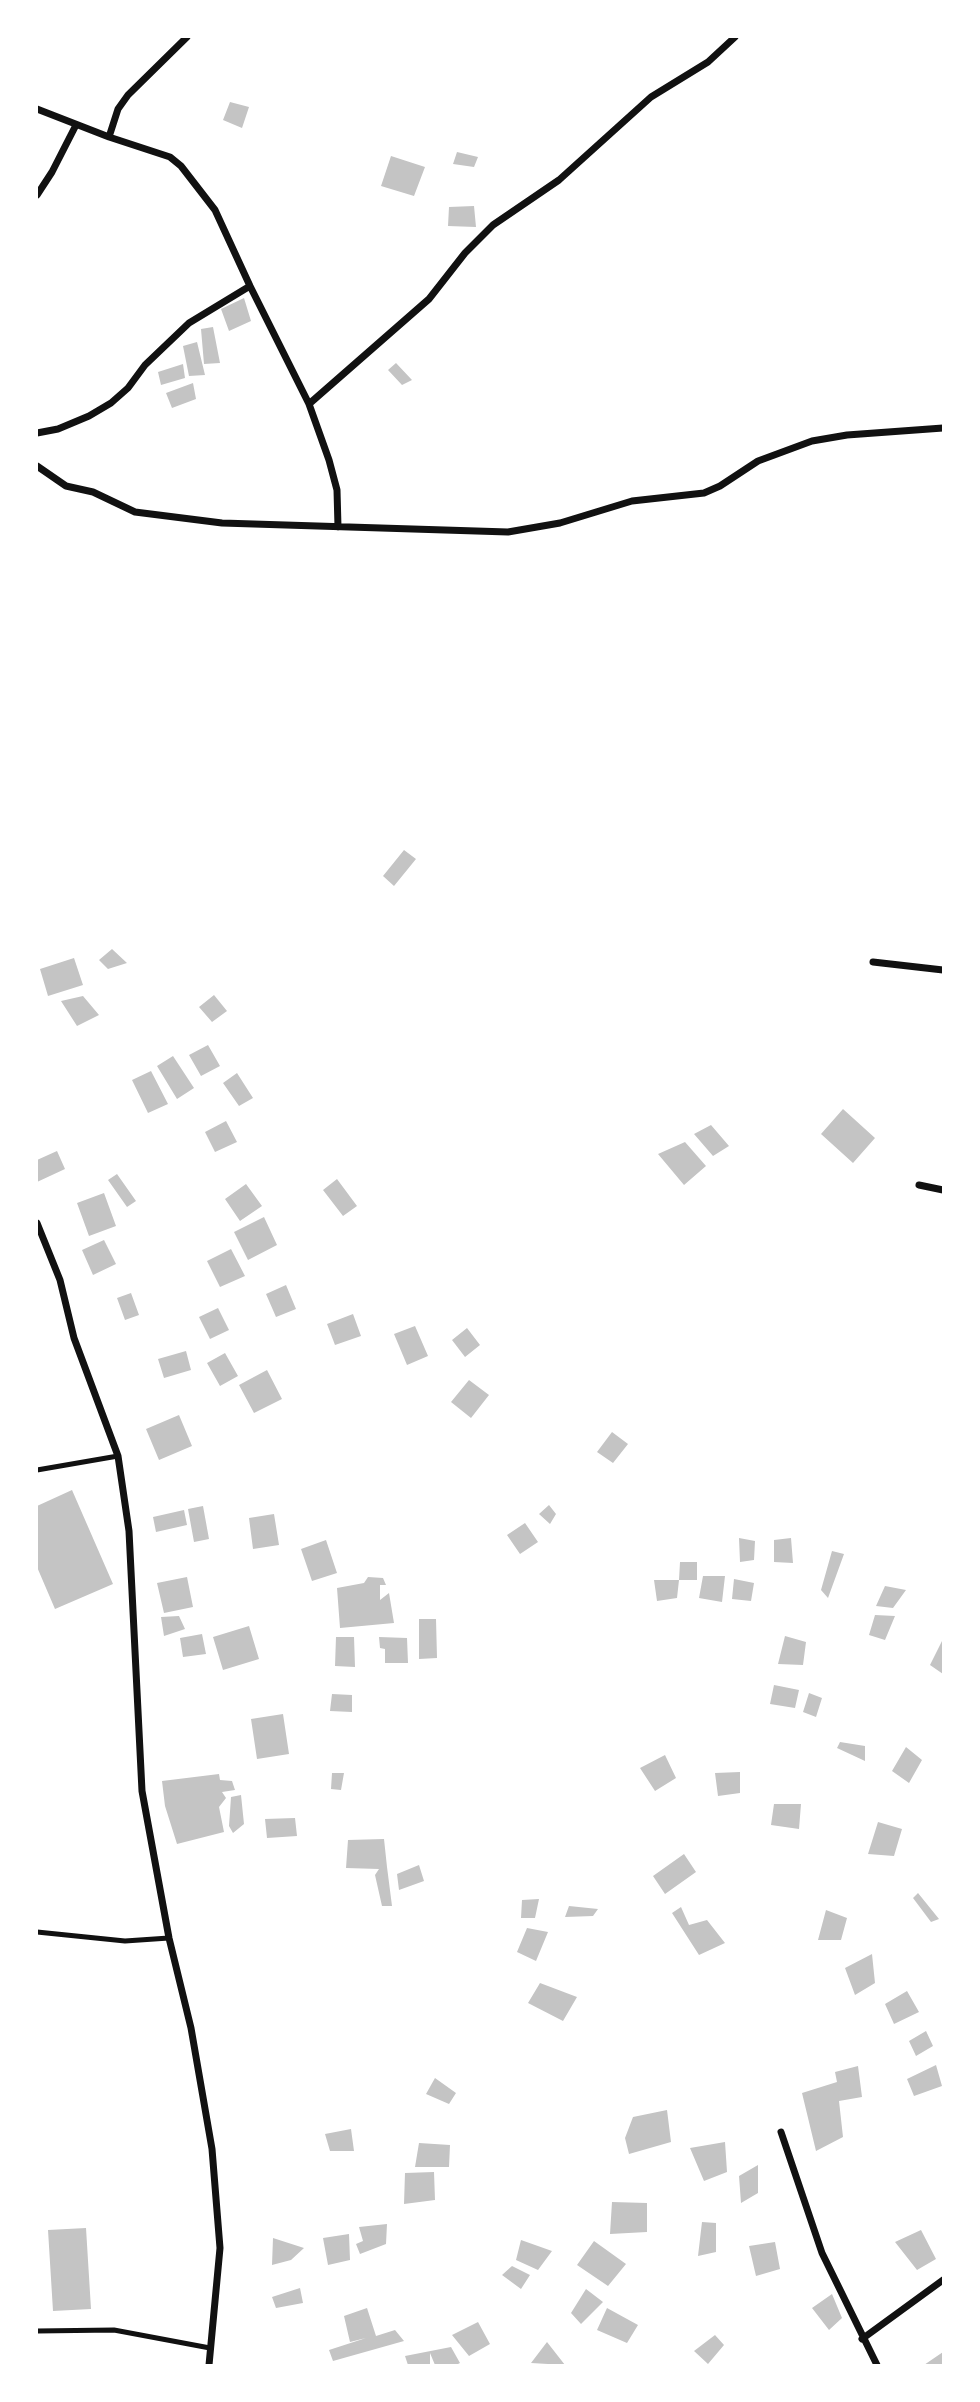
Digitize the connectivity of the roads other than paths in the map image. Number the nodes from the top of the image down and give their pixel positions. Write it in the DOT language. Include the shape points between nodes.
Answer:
graph roads {
  1 [pos="187,37"];
  2 [pos="736,37"];
  3 [pos="37,108"];
  4 [pos="76,125"];
  5 [pos="109,138"];
  6 [pos="37,195"];
  7 [pos="250,286"];
  8 [pos="309,404"];
  9 [pos="943,428"];
  10 [pos="37,433"];
  11 [pos="37,466"];
  12 [pos="338,527"];
  13 [pos="873,962"];
  14 [pos="943,970"];
  15 [pos="919,1185"];
  16 [pos="943,1190"];
  17 [pos="37,1223"];
  18 [pos="118,1456"];
  19 [pos="37,1470"];
  20 [pos="37,1932"];
  21 [pos="169,1938"];
  22 [pos="781,2132"];
  23 [pos="943,2280"];
  24 [pos="37,2331"];
  25 [pos="862,2339"];
  26 [pos="210,2348"];
  27 [pos="209,2365"];
  28 [pos="877,2365"];
  1 -- 5 [label="street" via="117,109"];
  2 -- 8 [label="street" via="708,62 652,97 559,180 493,225 429,299"];
  3 -- 4 [label="street"];
  4 -- 5 [label="street"];
  4 -- 6 [label="street"];
  5 -- 7 [label="street" via="170,157 181,166 215,210"];
  7 -- 8 [label="street"];
  7 -- 10 [label="street" via="189,323 111,403 58,429"];
  8 -- 12 [label="street" via="337,490"];
  9 -- 12 [label="street" via="812,441 758,461 704,493 632,501 561,523 508,532"];
  11 -- 12 [label="street" via="66,486 93,492 135,512 222,523"];
  13 -- 14 [label="street"];
  15 -- 16 [label="street"];
  17 -- 18 [label="street"];
  18 -- 19 [label="lane"];
  18 -- 21 [label="street" via="129,1531 142,1791"];
  20 -- 21 [label="lane" via="125,1941"];
  21 -- 26 [label="street" via="191,2028 212,2149 220,2248"];
  22 -- 25 [label="street" via="822,2253"];
  23 -- 25 [label="street"];
  24 -- 26 [label="lane" via="114,2330"];
  25 -- 28 [label="street"];
  26 -- 27 [label="street"];
}
